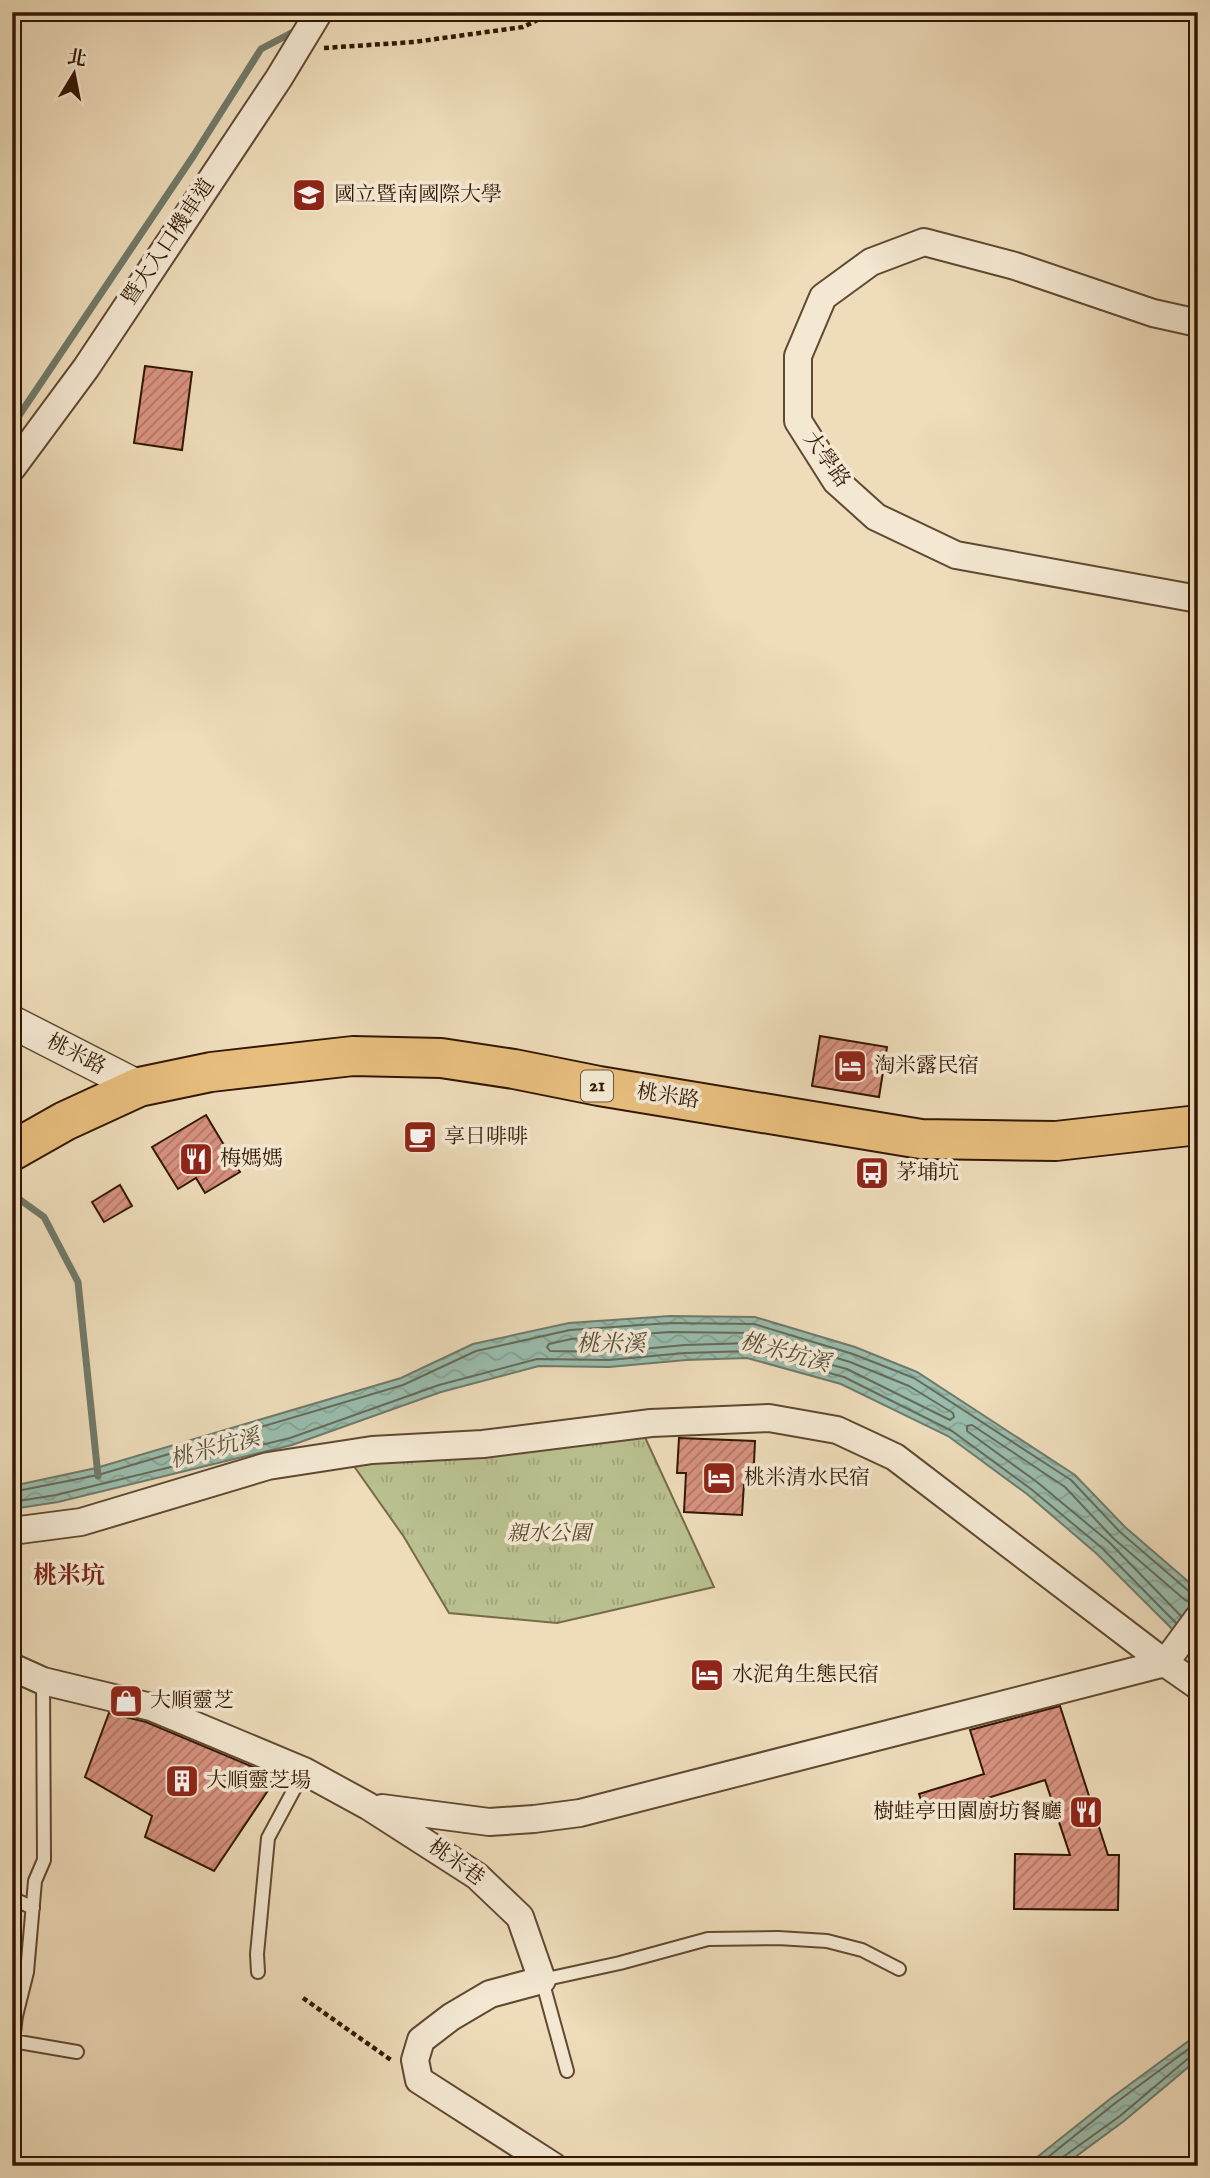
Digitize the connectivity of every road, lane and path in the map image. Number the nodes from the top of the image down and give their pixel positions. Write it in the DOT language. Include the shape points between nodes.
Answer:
graph roads {
  1 [pos="319,12"];
  2 [pos="554,12"];
  3 [pos="296,50"];
  4 [pos="1198,323"];
  5 [pos="12,468"];
  6 [pos="1198,599"];
  7 [pos="12,1022"];
  8 [pos="139,1087"];
  9 [pos="1198,1125"];
  10 [pos="12,1152"];
  11 [pos="12,1531"];
  12 [pos="1198,1618"];
  13 [pos="1169,1656"];
  14 [pos="12,1667"];
  15 [pos="43,1681"];
  16 [pos="1198,1686"];
  17 [pos="304,1771"];
  18 [pos="368,1806"];
  19 [pos="12,1898"];
  20 [pos="33,1908"];
  21 [pos="899,1969"];
  22 [pos="258,1972"];
  23 [pos="542,1980"];
  24 [pos="303,1997"];
  25 [pos="77,2052"];
  26 [pos="567,2071"];
  27 [pos="419,2080"];
  28 [pos="553,2166"];
  1 -- 3 [label="street, 暨大入口機車道"];
  2 -- 3 [label="path" via="523,27 414,42"];
  3 -- 5 [label="street, 暨大入口機車道" via="86,368"];
  4 -- 6 [label="street, 大學路" via="924,242 871,262 822,297 798,356 798,421 836,481 876,517 956,555"];
  7 -- 8 [label="street, 桃米路"];
  8 -- 9 [label="main road, 桃米路 / 21" via="292,1061 353,1056 441,1058 921,1139 1056,1141"];
  8 -- 10 [label="main road, 桃米路 / 21"];
  11 -- 13 [label="street" via="81,1522 268,1466 359,1452 483,1444 651,1423 769,1418 837,1430 895,1457"];
  12 -- 13 [label="street"];
  13 -- 16 [label="street"];
  13 -- 18 [label="street" via="580,1813 489,1822"];
  14 -- 15 [label="street, 桃米巷"];
  15 -- 17 [label="street, 桃米巷" via="151,1707"];
  15 -- 20 [label="lane" via="44,1860 34,1881"];
  17 -- 18 [label="street, 桃米巷"];
  17 -- 22 [label="lane" via="268,1838"];
  18 -- 23 [label="street, 桃米巷" via="477,1876 520,1917"];
  19 -- 20 [label="lane"];
  20 -- 25 [label="lane" via="27,1972 13,2041"];
  21 -- 23 [label="lane" via="862,1950 827,1941 708,1939"];
  23 -- 26 [label="lane"];
  23 -- 27 [label="street" via="490,1994 421,2040 415,2060"];
  24 -- 27 [label="path"];
  27 -- 28 [label="street"];
}
